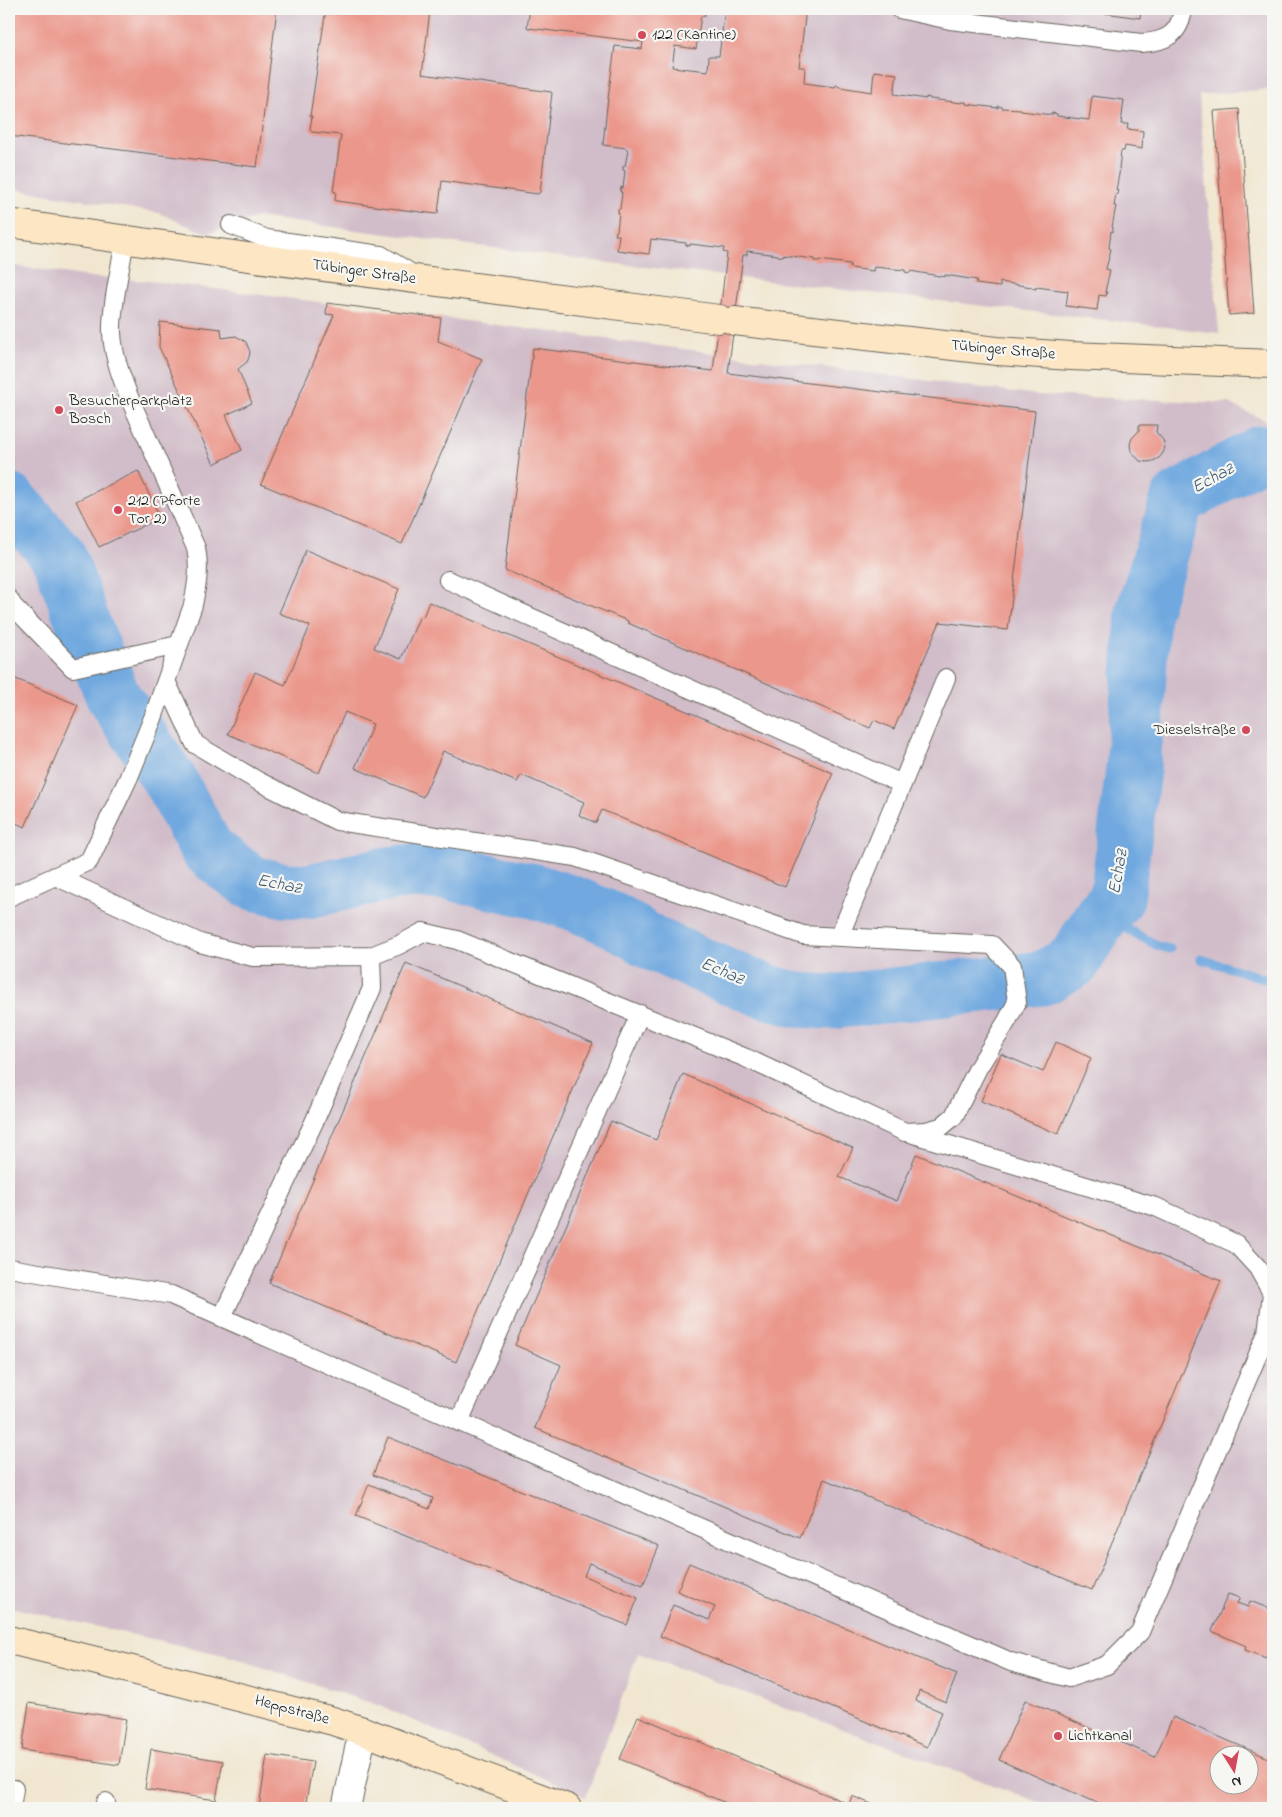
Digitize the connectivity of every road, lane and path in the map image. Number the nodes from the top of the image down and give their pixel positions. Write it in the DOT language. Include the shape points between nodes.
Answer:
graph roads {
  1 [pos="898,9"];
  2 [pos="1183,9"];
  3 [pos="9,223"];
  4 [pos="231,225"];
  5 [pos="125,239"];
  6 [pos="421,279"];
  7 [pos="1273,364"];
  8 [pos="448,580"];
  9 [pos="9,599"];
  10 [pos="178,645"];
  11 [pos="946,678"];
  12 [pos="166,681"];
  13 [pos="902,784"];
  14 [pos="55,876"];
  15 [pos="9,897"];
  16 [pos="839,937"];
  17 [pos="372,956"];
  18 [pos="640,1014"];
  19 [pos="905,1132"];
  20 [pos="9,1268"];
  21 [pos="222,1318"];
  22 [pos="459,1422"];
  23 [pos="9,1640"];
  24 [pos="363,1731"];
  25 [pos="14,1790"];
  26 [pos="557,1806"];
  27 [pos="11,1808"];
  28 [pos="346,1808"];
  1 -- 2 [label="lane" via="950,20 1141,43 1163,40 1178,28"];
  3 -- 5 [label="main road, Tübinger Straße"];
  4 -- 6 [label="lane" via="267,238 381,255"];
  5 -- 6 [label="main road, Tübinger Straße"];
  5 -- 10 [label="lane" via="112,332 119,372 192,536 198,559 199,574 193,605"];
  6 -- 7 [label="main road, Tübinger Straße" via="727,320 979,349"];
  8 -- 13 [label="lane"];
  9 -- 10 [label="lane" via="73,668"];
  10 -- 12 [label="lane"];
  11 -- 13 [label="lane"];
  12 -- 14 [label="lane" via="128,779 89,861"];
  12 -- 16 [label="lane" via="195,744 258,781 337,820 575,857 803,935"];
  13 -- 16 [label="lane"];
  14 -- 15 [label="lane"];
  14 -- 17 [label="lane" via="200,943 253,957"];
  16 -- 19 [label="lane" via="992,945 1012,966 1017,1002 954,1116 941,1127"];
  17 -- 18 [label="lane" via="423,932 457,940"];
  17 -- 21 [label="lane" via="372,988 315,1120"];
  18 -- 19 [label="lane" via="746,1058"];
  18 -- 22 [label="lane"];
  19 -- 22 [label="lane" via="1156,1207 1236,1244 1258,1268 1272,1293 1267,1333 1140,1632 1107,1665 1068,1678 1011,1662"];
  20 -- 21 [label="lane" via="171,1295"];
  21 -- 22 [label="lane"];
  23 -- 24 [label="main road, Heppstraße" via="302,1712"];
  24 -- 26 [label="main road, Heppstraße"];
  24 -- 28 [label="street"];
  25 -- 27 [label="lane"];
}
